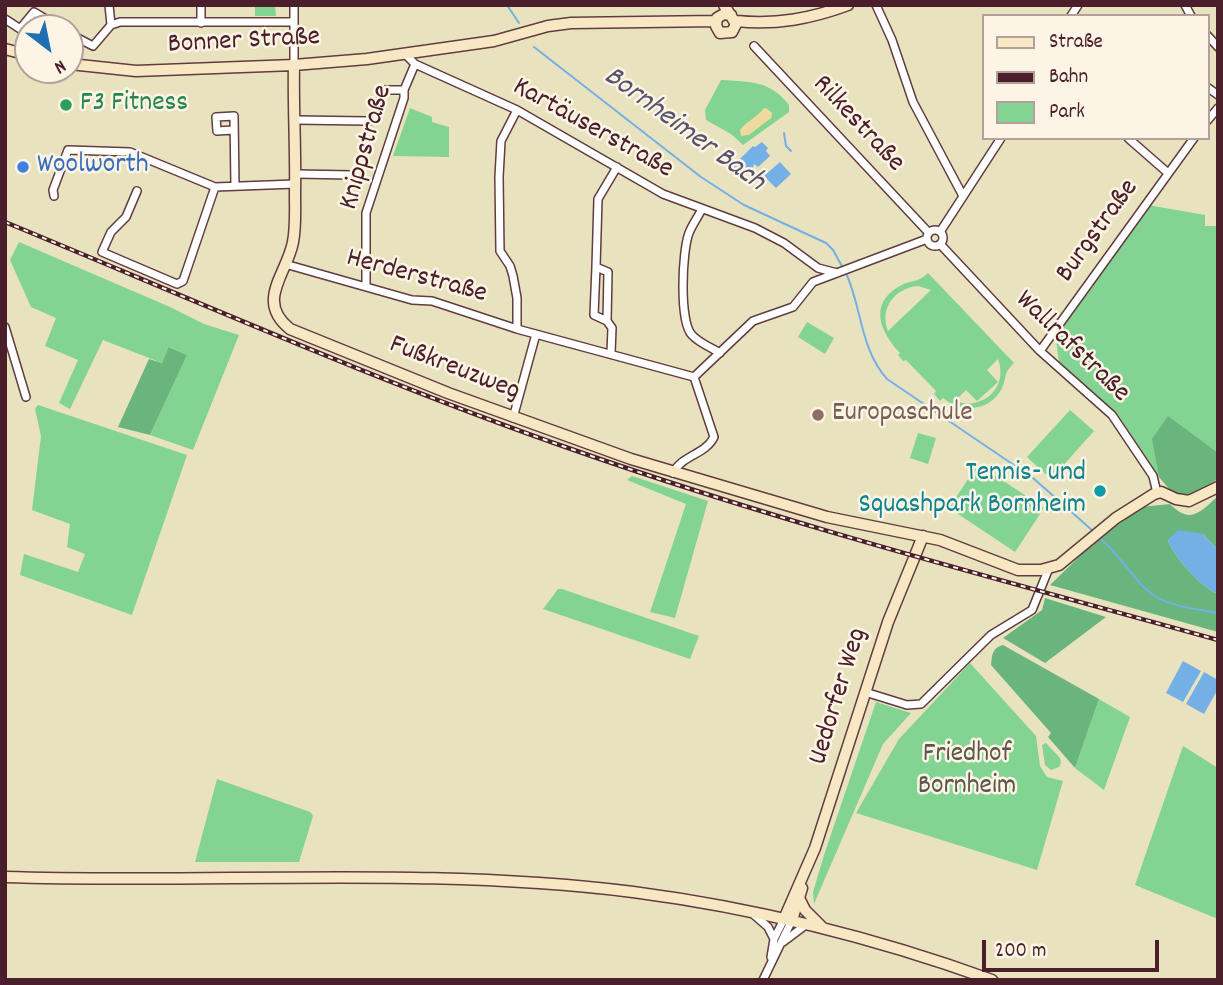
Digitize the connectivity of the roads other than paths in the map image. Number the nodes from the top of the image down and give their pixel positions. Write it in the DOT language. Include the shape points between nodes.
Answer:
graph roads {
  1 [pos="109,5"];
  2 [pos="201,5"];
  3 [pos="294,5"];
  4 [pos="848,5"];
  5 [pos="876,5"];
  6 [pos="725,17"];
  7 [pos="294,22"];
  8 [pos="201,23"];
  9 [pos="111,25"];
  10 [pos="84,41"];
  11 [pos="754,46"];
  12 [pos="405,54"];
  13 [pos="85,64"];
  14 [pos="415,64"];
  15 [pos="294,65"];
  16 [pos="404,90"];
  17 [pos="517,110"];
  18 [pos="296,120"];
  19 [pos="233,130"];
  20 [pos="1000,140"];
  21 [pos="1130,140"];
  22 [pos="1193,140"];
  23 [pos="617,167"];
  24 [pos="1168,173"];
  25 [pos="352,175"];
  26 [pos="295,179"];
  27 [pos="236,186"];
  28 [pos="215,187"];
  29 [pos="137,191"];
  30 [pos="54,196"];
  31 [pos="963,196"];
  32 [pos="702,209"];
  33 [pos="940,232"];
  34 [pos="928,236"];
  35 [pos="940,244"];
  36 [pos="285,264"];
  37 [pos="596,267"];
  38 [pos="818,268"];
  39 [pos="838,273"];
  40 [pos="808,285"];
  41 [pos="366,286"];
  42 [pos="607,321"];
  43 [pos="5,327"];
  44 [pos="517,329"];
  45 [pos="536,334"];
  46 [pos="7,341"];
  47 [pos="1040,351"];
  48 [pos="611,353"];
  49 [pos="720,353"];
  50 [pos="694,377"];
  51 [pos="26,397"];
  52 [pos="513,418"];
  53 [pos="673,473"];
  54 [pos="1218,487"];
  55 [pos="1157,493"];
  56 [pos="923,536"];
  57 [pos="1049,568"];
  58 [pos="865,692"];
  59 [pos="5,877"];
  60 [pos="797,898"];
  61 [pos="752,913"];
  62 [pos="769,915"];
  63 [pos="788,920"];
  64 [pos="807,925"];
  65 [pos="822,928"];
  66 [pos="777,942"];
  67 [pos="763,980"];
  68 [pos="992,980"];
  1 -- 9 [label="street"];
  2 -- 8 [label="street"];
  3 -- 7 [label="street"];
  4 -- 6 [label="street, Bonner Straße" via="801,20 744,27"];
  5 -- 31 [label="street" via="914,102"];
  6 -- 12 [label="street, Bonner Straße" via="698,23 571,23 494,41"];
  7 -- 8 [label="street"];
  7 -- 15 [label="street"];
  8 -- 9 [label="street"];
  9 -- 10 [label="street" via="93,46"];
  11 -- 34 [label="street, Rilkestraße"];
  12 -- 14 [label="street, Kartäuserstraße"];
  12 -- 15 [label="street, Bonner Straße"];
  13 -- 15 [label="street, Bonner Straße" via="136,71"];
  14 -- 16 [label="street, Knippstraße"];
  14 -- 17 [label="street, Kartäuserstraße"];
  15 -- 18 [label="street, Fußkreuzweg"];
  16 -- 18 [label="street" via="384,90 373,120"];
  16 -- 41 [label="street, Knippstraße" via="366,213"];
  17 -- 23 [label="street, Kartäuserstraße"];
  17 -- 44 [label="street" via="501,141 499,177 500,251 513,276"];
  18 -- 26 [label="street, Fußkreuzweg"];
  19 -- 27 [label="street"];
  20 -- 31 [label="street"];
  21 -- 24 [label="street"];
  22 -- 24 [label="street, Burgstraße"];
  23 -- 32 [label="street, Kartäuserstraße" via="663,194"];
  23 -- 37 [label="street" via="598,199"];
  24 -- 47 [label="street, Burgstraße"];
  25 -- 26 [label="street"];
  26 -- 27 [label="street"];
  26 -- 36 [label="street, Fußkreuzweg" via="293,243"];
  27 -- 28 [label="street"];
  28 -- 29 [label="street" via="183,281 177,284 102,252"];
  28 -- 30 [label="street" via="130,152 68,150 52,190"];
  31 -- 33 [label="street"];
  32 -- 38 [label="street, Kartäuserstraße" via="755,228"];
  32 -- 49 [label="street" via="686,243 686,324 692,335"];
  33 -- 34 [label="street" via="933,230"];
  33 -- 35 [label="street"];
  34 -- 35 [label="street" via="932,245"];
  34 -- 39 [label="street"];
  35 -- 47 [label="street, Wallrafstraße"];
  36 -- 41 [label="street, Herderstraße"];
  36 -- 52 [label="street, Fußkreuzweg" via="273,294 281,321 290,329"];
  37 -- 42 [label="street" via="608,272"];
  37 -- 42 [label="street" via="594,315"];
  38 -- 39 [label="street, Kartäuserstraße"];
  38 -- 40 [label="street"];
  39 -- 40 [label="street"];
  40 -- 49 [label="street" via="793,307 759,318"];
  41 -- 44 [label="street, Herderstraße" via="432,301"];
  42 -- 48 [label="street" via="612,328"];
  43 -- 46 [label="street"];
  44 -- 45 [label="street, Herderstraße"];
  45 -- 48 [label="street, Herderstraße"];
  45 -- 52 [label="street"];
  46 -- 51 [label="street"];
  47 -- 55 [label="street, Wallrafstraße" via="1112,415 1153,476"];
  48 -- 50 [label="street, Herderstraße"];
  49 -- 50 [label="street"];
  50 -- 53 [label="street" via="714,437 704,450 681,461"];
  52 -- 53 [label="street, Fußkreuzweg"];
  53 -- 56 [label="street, Fußkreuzweg" via="827,517"];
  54 -- 55 [label="street" via="1189,501"];
  55 -- 57 [label="street"];
  56 -- 57 [label="street, Fußkreuzweg" via="960,546 1009,568"];
  56 -- 58 [label="street, Uedorfer Weg"];
  57 -- 58 [label="street" via="1032,610 991,635 921,704 907,705"];
  58 -- 60 [label="street, Uedorfer Weg"];
  59 -- 61 [label="street" via="505,882 632,892"];
  60 -- 62 [label="street"];
  60 -- 63 [label="street, Uedorfer Weg"];
  60 -- 65 [label="street"];
  61 -- 62 [label="street"];
  61 -- 66 [label="street"];
  62 -- 63 [label="street"];
  63 -- 64 [label="street"];
  63 -- 66 [label="street, Uedorfer Weg"];
  64 -- 65 [label="street"];
  64 -- 66 [label="street"];
  65 -- 68 [label="street"];
  66 -- 67 [label="street, Uedorfer Weg"];
}
